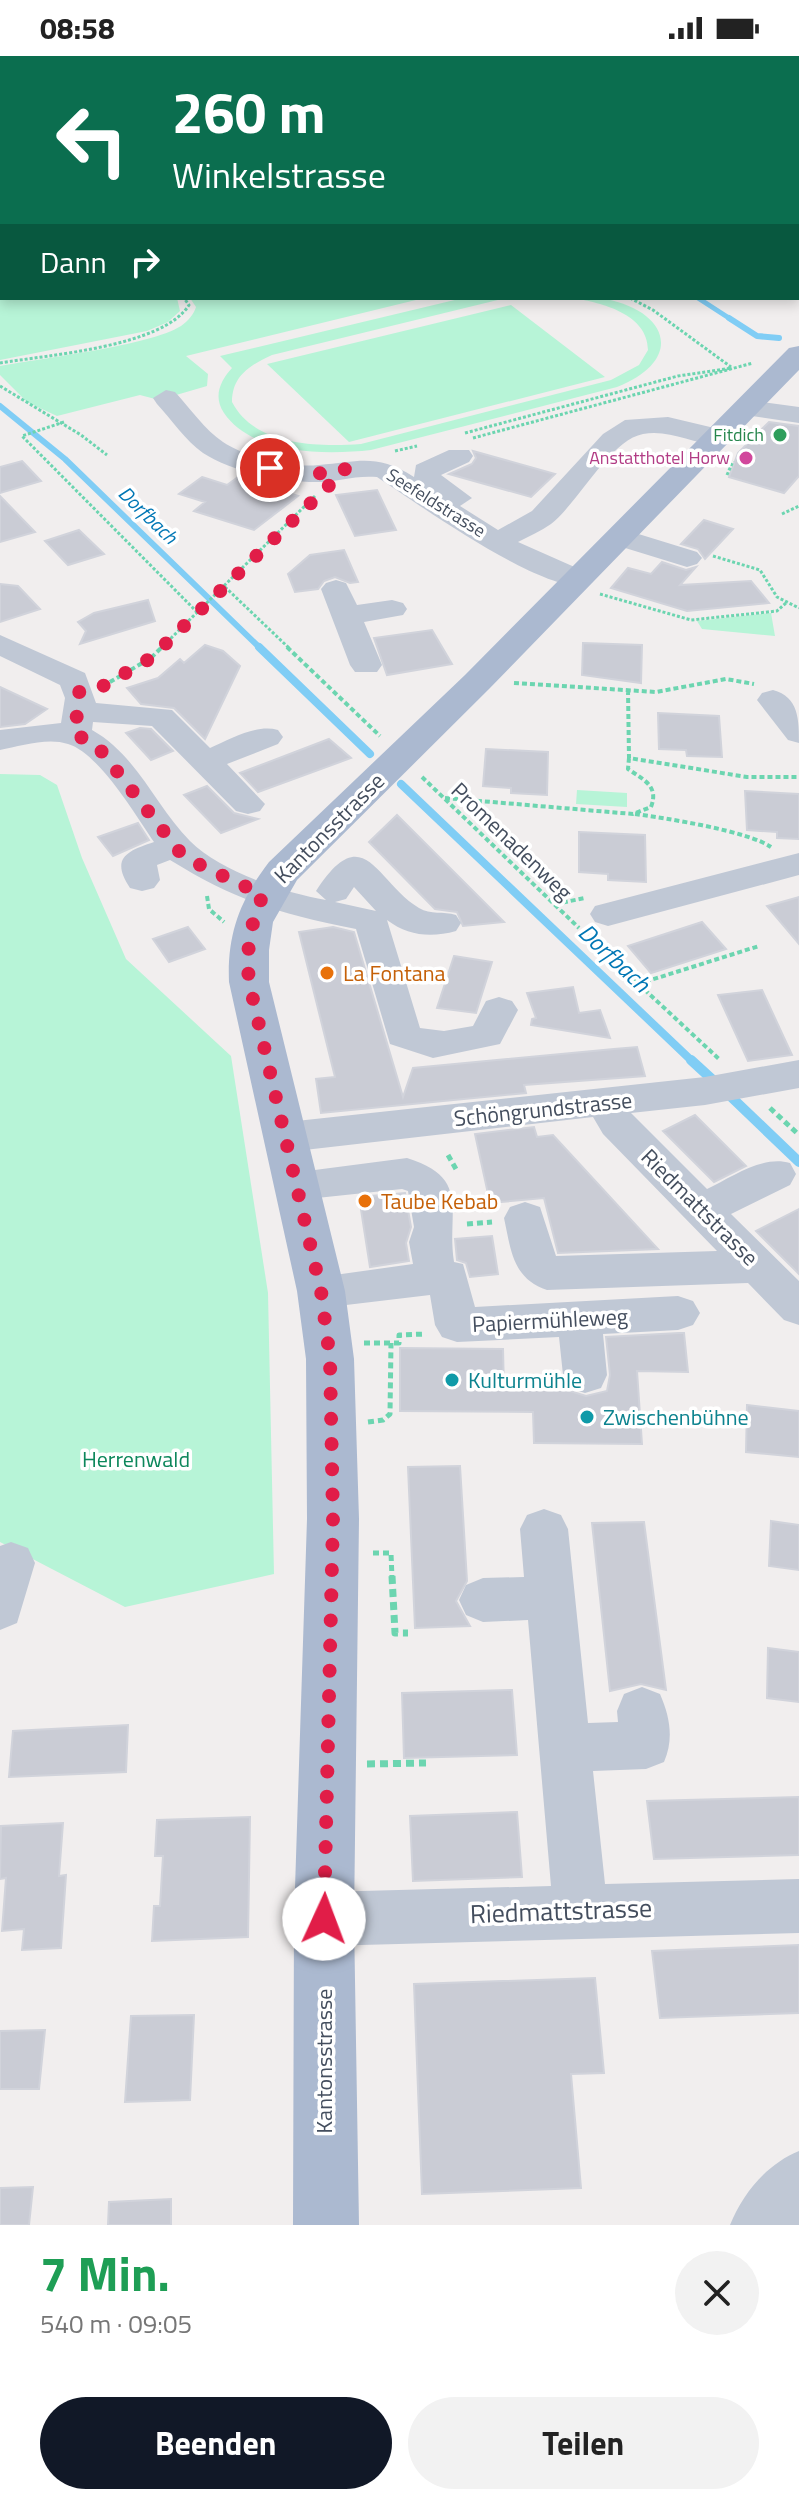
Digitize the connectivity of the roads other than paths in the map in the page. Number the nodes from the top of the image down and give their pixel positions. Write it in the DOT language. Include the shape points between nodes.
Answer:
graph roads {
  1 [pos="799,354"];
  2 [pos="166,398"];
  3 [pos="747,408"];
  4 [pos="799,415"];
  5 [pos="718,437"];
  6 [pos="459,444"];
  7 [pos="524,527"];
  8 [pos="619,537"];
  9 [pos="497,542"];
  10 [pos="693,555"];
  11 [pos="588,586"];
  12 [pos="392,609"];
  13 [pos="13,650"];
  14 [pos="366,665"];
  15 [pos="2,683"];
  16 [pos="773,700"];
  17 [pos="78,712"];
  18 [pos="799,733"];
  19 [pos="267,737"];
  20 [pos="0,740"];
  21 [pos="205,761"];
  22 [pos="248,804"];
  23 [pos="176,846"];
  24 [pos="785,856"];
  25 [pos="142,880"];
  26 [pos="334,891"];
  27 [pos="263,895"];
  28 [pos="380,914"];
  29 [pos="608,914"];
  30 [pos="430,930"];
  31 [pos="499,1010"];
  32 [pos="799,1074"];
  33 [pos="605,1103"];
  34 [pos="287,1137"];
  35 [pos="776,1174"];
  36 [pos="298,1185"];
  37 [pos="702,1210"];
  38 [pos="525,1218"];
  39 [pos="759,1266"];
  40 [pos="436,1277"];
  41 [pos="321,1291"];
  42 [pos="799,1308"];
  43 [pos="678,1313"];
  44 [pos="579,1318"];
  45 [pos="585,1375"];
  46 [pos="544,1529"];
  47 [pos="550,1597"];
  48 [pos="483,1600"];
  49 [pos="642,1711"];
  50 [pos="564,1748"];
  51 [pos="799,1906"];
  52 [pos="580,1910"];
  53 [pos="324,1919"];
  54 [pos="799,2181"];
  55 [pos="326,2225"];
  56 [pos="760,2225"];
  1 -- 3 [label="main road, Kantonsstrasse"];
  2 -- 9 [label="street, Seefeldstrasse" via="211,446 231,457 316,474 371,466 394,474"];
  3 -- 4 [label="street"];
  3 -- 5 [label="main road, Kantonsstrasse"];
  5 -- 7 [label="street" via="668,425 634,426 612,440 542,517"];
  5 -- 8 [label="main road, Kantonsstrasse"];
  6 -- 7 [label="street" via="426,471 428,479"];
  7 -- 9 [label="street"];
  8 -- 10 [label="street"];
  8 -- 11 [label="main road, Kantonsstrasse"];
  9 -- 11 [label="street, Seefeldstrasse"];
  11 -- 27 [label="main road, Kantonsstrasse"];
  12 -- 14 [label="street" via="341,602"];
  13 -- 15 [label="street"];
  13 -- 17 [label="street" via="66,674"];
  16 -- 18 [label="street"];
  17 -- 20 [label="street" via="46,734"];
  17 -- 21 [label="street" via="161,717"];
  17 -- 23 [label="street" via="93,742"];
  19 -- 21 [label="street"];
  21 -- 22 [label="street"];
  23 -- 25 [label="street" via="140,859"];
  23 -- 27 [label="street" via="194,862"];
  24 -- 29 [label="street"];
  26 -- 28 [label="street" via="346,873 357,868"];
  27 -- 28 [label="street" via="285,904"];
  27 -- 34 [label="main road, Kantonsstrasse" via="250,926 249,982"];
  28 -- 30 [label="street"];
  28 -- 31 [label="street" via="373,926 403,1035 428,1045 487,1035"];
  32 -- 33 [label="street, Schöngrundstrasse"];
  33 -- 34 [label="street, Schöngrundstrasse"];
  33 -- 37 [label="street, Riedmattstrasse" via="617,1124"];
  34 -- 36 [label="main road, Kantonsstrasse"];
  35 -- 37 [label="street"];
  36 -- 40 [label="street" via="407,1173 427,1183"];
  36 -- 41 [label="main road, Kantonsstrasse"];
  37 -- 39 [label="street, Riedmattstrasse"];
  38 -- 39 [label="street" via="535,1263 547,1273"];
  39 -- 42 [label="street, Riedmattstrasse"];
  40 -- 41 [label="street"];
  40 -- 44 [label="street, Papiermühleweg" via="448,1276 457,1325"];
  41 -- 53 [label="main road, Kantonsstrasse" via="330,1359 333,1519"];
  43 -- 44 [label="street, Papiermühleweg"];
  44 -- 45 [label="street"];
  46 -- 47 [label="street"];
  47 -- 48 [label="street"];
  47 -- 50 [label="street"];
  49 -- 50 [label="street" via="646,1745"];
  50 -- 52 [label="street"];
  51 -- 52 [label="street, Riedmattstrasse"];
  52 -- 53 [label="street, Riedmattstrasse"];
  53 -- 55 [label="main road, Kantonsstrasse"];
  54 -- 56 [label="street"];
}
